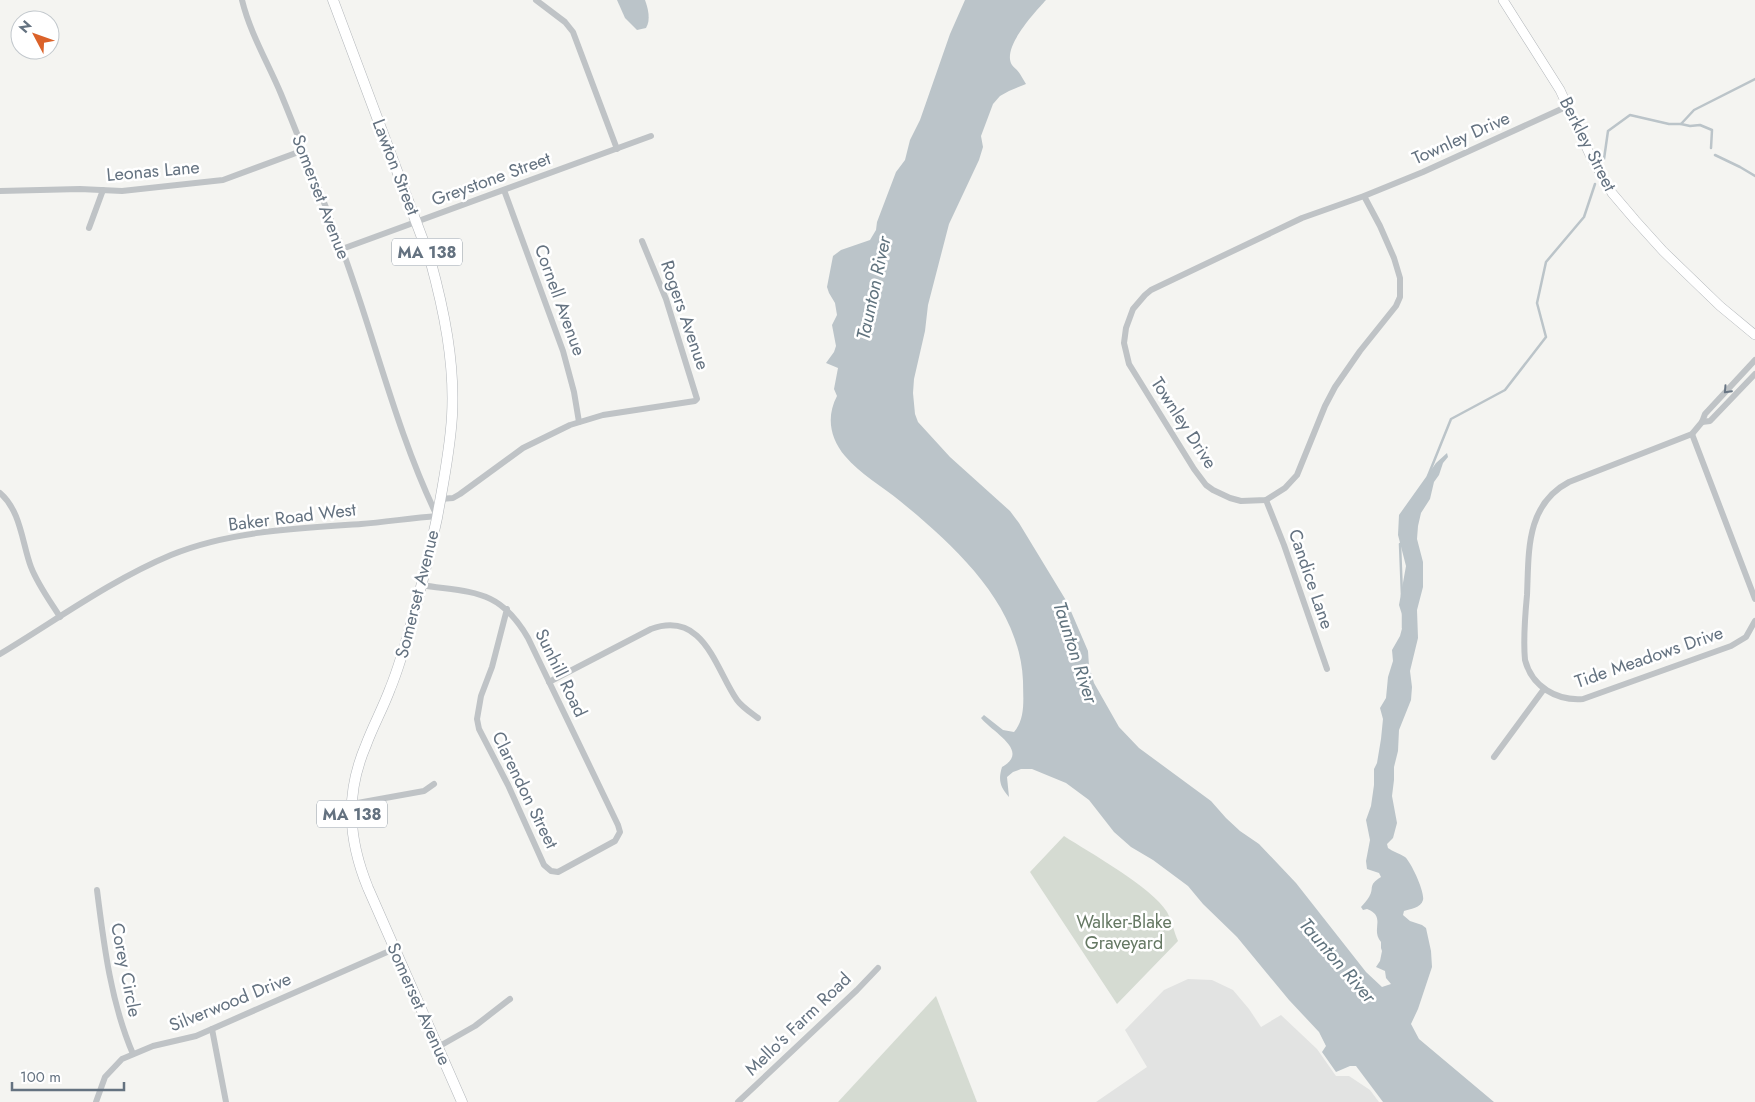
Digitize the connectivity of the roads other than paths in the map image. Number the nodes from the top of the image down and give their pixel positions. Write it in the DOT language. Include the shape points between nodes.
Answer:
graph roads {
  1 [pos="242,0"];
  2 [pos="333,0"];
  3 [pos="536,0"];
  4 [pos="1503,0"];
  5 [pos="1568,106"];
  6 [pos="651,136"];
  7 [pos="617,148"];
  8 [pos="304,150"];
  9 [pos="103,190"];
  10 [pos="504,190"];
  11 [pos="0,191"];
  12 [pos="1364,196"];
  13 [pos="416,222"];
  14 [pos="89,228"];
  15 [pos="642,241"];
  16 [pos="342,249"];
  17 [pos="1755,335"];
  18 [pos="1755,360"];
  19 [pos="1755,374"];
  20 [pos="579,422"];
  21 [pos="1702,422"];
  22 [pos="1692,434"];
  23 [pos="0,493"];
  24 [pos="440,499"];
  25 [pos="1266,500"];
  26 [pos="437,516"];
  27 [pos="421,585"];
  28 [pos="1755,599"];
  29 [pos="507,609"];
  30 [pos="60,617"];
  31 [pos="1755,622"];
  32 [pos="0,654"];
  33 [pos="1327,669"];
  34 [pos="549,682"];
  35 [pos="1544,689"];
  36 [pos="758,718"];
  37 [pos="1494,757"];
  38 [pos="434,784"];
  39 [pos="352,804"];
  40 [pos="551,871"];
  41 [pos="97,890"];
  42 [pos="394,949"];
  43 [pos="878,968"];
  44 [pos="510,999"];
  45 [pos="212,1029"];
  46 [pos="438,1047"];
  47 [pos="133,1054"];
  48 [pos="96,1102"];
  49 [pos="226,1102"];
  50 [pos="462,1102"];
  51 [pos="738,1102"];
  1 -- 8 [label="street, Somerset Avenue"];
  2 -- 13 [label="main road, Lawton Street / MA 138"];
  3 -- 7 [label="street" via="573,32"];
  4 -- 5 [label="main road, Berkley Street"];
  5 -- 12 [label="street, Townley Drive"];
  5 -- 17 [label="main road, Berkley Street" via="1590,155 1619,203 1710,297"];
  6 -- 7 [label="street, Greystone Street"];
  7 -- 10 [label="street, Greystone Street"];
  8 -- 9 [label="street, Leonas Lane" via="223,180 122,191"];
  8 -- 16 [label="street, Somerset Avenue"];
  9 -- 11 [label="street, Leonas Lane"];
  9 -- 14 [label="street"];
  10 -- 13 [label="street, Greystone Street"];
  10 -- 20 [label="street, Cornell Avenue" via="565,360"];
  12 -- 25 [label="street" via="1398,268 1400,297 1335,387 1297,475 1285,488"];
  12 -- 25 [label="street, Townley Drive" via="1296,221 1151,290 1133,310 1126,328 1124,342 1129,364 1201,478 1213,490 1230,498"];
  13 -- 16 [label="street, Greystone Street"];
  13 -- 24 [label="main road, Lawton Street / MA 138" via="430,260 447,334 452,415"];
  15 -- 20 [label="street, Rogers Avenue" via="663,290 697,399"];
  16 -- 26 [label="street, Somerset Avenue" via="417,472"];
  18 -- 21 [label="street, one-way" via="1704,414"];
  19 -- 21 [label="street" via="1710,421"];
  20 -- 24 [label="street" via="523,448 453,498"];
  21 -- 22 [label="street"];
  22 -- 28 [label="street"];
  22 -- 35 [label="street" via="1569,482 1556,490 1541,510 1528,554 1524,653 1527,667"];
  23 -- 30 [label="street" via="15,515 31,568"];
  24 -- 26 [label="main road, Lawton Street / MA 138"];
  25 -- 33 [label="street, Candice Lane"];
  26 -- 27 [label="main road, Somerset Avenue / MA 138"];
  26 -- 30 [label="street, Baker Road West" via="266,532 204,545 172,554 140,570"];
  27 -- 29 [label="street, Sunhill Road" via="484,596"];
  27 -- 39 [label="main road, Somerset Avenue / MA 138" via="395,678 358,765"];
  29 -- 34 [label="street, Sunhill Road" via="528,638"];
  29 -- 40 [label="street, Clarendon Street" via="477,719 544,865"];
  30 -- 32 [label="street, Baker Road West"];
  31 -- 35 [label="street, Tide Meadows Drive" via="1746,637 1731,646 1592,696 1575,699"];
  34 -- 36 [label="street" via="651,629 675,626 691,631 703,641 736,698"];
  34 -- 40 [label="street, Sunhill Road" via="618,825 619,835 612,843 562,871"];
  35 -- 37 [label="street"];
  38 -- 39 [label="street" via="424,791"];
  39 -- 42 [label="main road, Somerset Avenue / MA 138" via="357,858"];
  41 -- 47 [label="street, Corey Circle" via="113,990"];
  42 -- 45 [label="street, Silverwood Drive"];
  42 -- 46 [label="main road, Somerset Avenue / MA 138"];
  43 -- 51 [label="street, Mello's Farm Road"];
  44 -- 46 [label="street" via="475,1026"];
  45 -- 47 [label="street, Silverwood Drive"];
  45 -- 49 [label="street"];
  46 -- 50 [label="main road, Somerset Avenue / MA 138"];
  47 -- 48 [label="street, Silverwood Drive" via="105,1077"];
}
